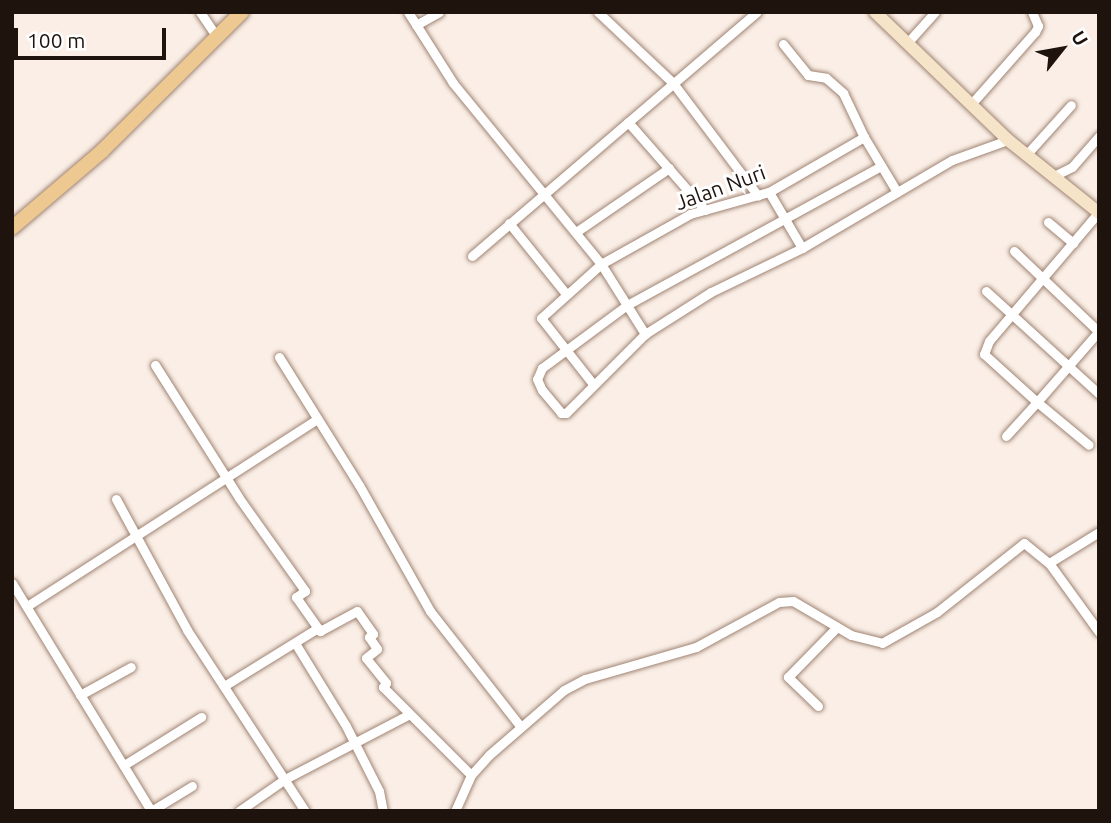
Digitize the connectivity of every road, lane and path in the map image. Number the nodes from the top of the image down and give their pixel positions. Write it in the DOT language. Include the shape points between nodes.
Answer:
graph roads {
  1 [pos="200,12"];
  2 [pos="242,12"];
  3 [pos="408,12"];
  4 [pos="439,12"];
  5 [pos="598,12"];
  6 [pos="757,12"];
  7 [pos="875,12"];
  8 [pos="935,12"];
  9 [pos="1032,12"];
  10 [pos="416,25"];
  11 [pos="217,37"];
  12 [pos="908,42"];
  13 [pos="783,44"];
  14 [pos="673,83"];
  15 [pos="973,102"];
  16 [pos="1071,105"];
  17 [pos="628,122"];
  18 [pos="1099,136"];
  19 [pos="864,137"];
  20 [pos="1008,140"];
  21 [pos="1026,155"];
  22 [pos="881,166"];
  23 [pos="669,168"];
  24 [pos="1054,176"];
  25 [pos="547,192"];
  26 [pos="769,192"];
  27 [pos="897,192"];
  28 [pos="758,196"];
  29 [pos="705,210"];
  30 [pos="1099,213"];
  31 [pos="785,218"];
  32 [pos="1048,222"];
  33 [pos="509,223"];
  34 [pos="12,228"];
  35 [pos="576,232"];
  36 [pos="1073,243"];
  37 [pos="802,248"];
  38 [pos="1014,251"];
  39 [pos="472,256"];
  40 [pos="601,264"];
  41 [pos="1043,279"];
  42 [pos="986,291"];
  43 [pos="566,294"];
  44 [pos="627,305"];
  45 [pos="1012,316"];
  46 [pos="1099,332"];
  47 [pos="645,334"];
  48 [pos="564,350"];
  49 [pos="279,357"];
  50 [pos="155,365"];
  51 [pos="1067,366"];
  52 [pos="593,384"];
  53 [pos="1099,394"];
  54 [pos="1037,402"];
  55 [pos="316,420"];
  56 [pos="1006,436"];
  57 [pos="1089,445"];
  58 [pos="225,476"];
  59 [pos="116,499"];
  60 [pos="1099,532"];
  61 [pos="136,537"];
  62 [pos="1049,564"];
  63 [pos="12,583"];
  64 [pos="27,606"];
  65 [pos="837,627"];
  66 [pos="318,628"];
  67 [pos="1099,632"];
  68 [pos="295,643"];
  69 [pos="131,667"];
  70 [pos="224,686"];
  71 [pos="80,695"];
  72 [pos="818,706"];
  73 [pos="408,715"];
  74 [pos="201,717"];
  75 [pos="521,727"];
  76 [pos="355,745"];
  77 [pos="124,765"];
  78 [pos="471,775"];
  79 [pos="285,779"];
  80 [pos="192,786"];
  81 [pos="151,811"];
  82 [pos="239,811"];
  83 [pos="305,811"];
  84 [pos="383,811"];
  85 [pos="455,811"];
  1 -- 11 [label="street"];
  2 -- 11 [label="main road"];
  3 -- 10 [label="street"];
  4 -- 10 [label="street"];
  5 -- 14 [label="street"];
  6 -- 14 [label="street"];
  7 -- 12 [label="street"];
  8 -- 12 [label="street"];
  9 -- 15 [label="street" via="1038,26 1035,32"];
  10 -- 25 [label="street" via="456,87"];
  11 -- 34 [label="main road" via="102,151"];
  12 -- 15 [label="street"];
  13 -- 19 [label="street" via="808,75 826,78 843,93"];
  14 -- 17 [label="street"];
  14 -- 28 [label="street"];
  15 -- 20 [label="street"];
  16 -- 21 [label="street"];
  17 -- 23 [label="street"];
  17 -- 25 [label="street"];
  18 -- 24 [label="street" via="1072,167"];
  19 -- 22 [label="street"];
  19 -- 26 [label="street, Jalan Nuri"];
  20 -- 21 [label="street"];
  20 -- 27 [label="street" via="953,160"];
  21 -- 24 [label="street"];
  22 -- 27 [label="street"];
  22 -- 31 [label="street"];
  23 -- 29 [label="street"];
  23 -- 35 [label="street"];
  24 -- 30 [label="street"];
  25 -- 33 [label="street"];
  25 -- 35 [label="street"];
  26 -- 28 [label="street, Jalan Nuri"];
  26 -- 31 [label="street"];
  27 -- 37 [label="street"];
  28 -- 29 [label="street, Jalan Nuri"];
  29 -- 40 [label="street, Jalan Nuri" via="670,224"];
  30 -- 36 [label="street"];
  31 -- 37 [label="street"];
  31 -- 44 [label="street"];
  32 -- 36 [label="street"];
  33 -- 39 [label="street"];
  33 -- 43 [label="street"];
  35 -- 40 [label="street"];
  36 -- 41 [label="street"];
  37 -- 47 [label="street" via="711,292"];
  38 -- 41 [label="street"];
  40 -- 43 [label="street, Jalan Nuri"];
  40 -- 44 [label="street"];
  41 -- 45 [label="street"];
  41 -- 46 [label="street"];
  42 -- 45 [label="street"];
  43 -- 48 [label="street, Jalan Nuri" via="541,318"];
  44 -- 47 [label="street"];
  44 -- 48 [label="street"];
  45 -- 51 [label="street"];
  45 -- 54 [label="street" via="989,341 984,354"];
  46 -- 51 [label="street"];
  47 -- 52 [label="street"];
  48 -- 52 [label="street"];
  48 -- 52 [label="street" via="537,374 557,410 566,413"];
  49 -- 55 [label="street"];
  50 -- 58 [label="street"];
  51 -- 53 [label="street"];
  51 -- 54 [label="street"];
  54 -- 56 [label="street"];
  54 -- 57 [label="street"];
  55 -- 58 [label="street"];
  55 -- 75 [label="street" via="359,485 430,611"];
  58 -- 61 [label="street"];
  58 -- 66 [label="street" via="305,591 296,597"];
  59 -- 61 [label="street"];
  60 -- 62 [label="street"];
  61 -- 64 [label="street"];
  61 -- 70 [label="street"];
  62 -- 65 [label="street" via="1024,543 937,612 882,643 859,639"];
  62 -- 67 [label="street"];
  63 -- 64 [label="street"];
  64 -- 71 [label="street"];
  65 -- 72 [label="street" via="789,674"];
  65 -- 75 [label="street" via="793,601 779,602 696,647 575,684"];
  66 -- 68 [label="street"];
  66 -- 73 [label="street" via="326,631 357,611 377,649 366,658"];
  68 -- 70 [label="street"];
  68 -- 76 [label="street"];
  69 -- 71 [label="street"];
  70 -- 79 [label="street"];
  71 -- 77 [label="street"];
  73 -- 76 [label="street"];
  73 -- 78 [label="street"];
  74 -- 77 [label="street"];
  75 -- 78 [label="street"];
  76 -- 79 [label="street"];
  76 -- 84 [label="street" via="379,791"];
  77 -- 81 [label="street"];
  78 -- 85 [label="street"];
  79 -- 82 [label="street"];
  79 -- 83 [label="street"];
  80 -- 81 [label="street"];
}
